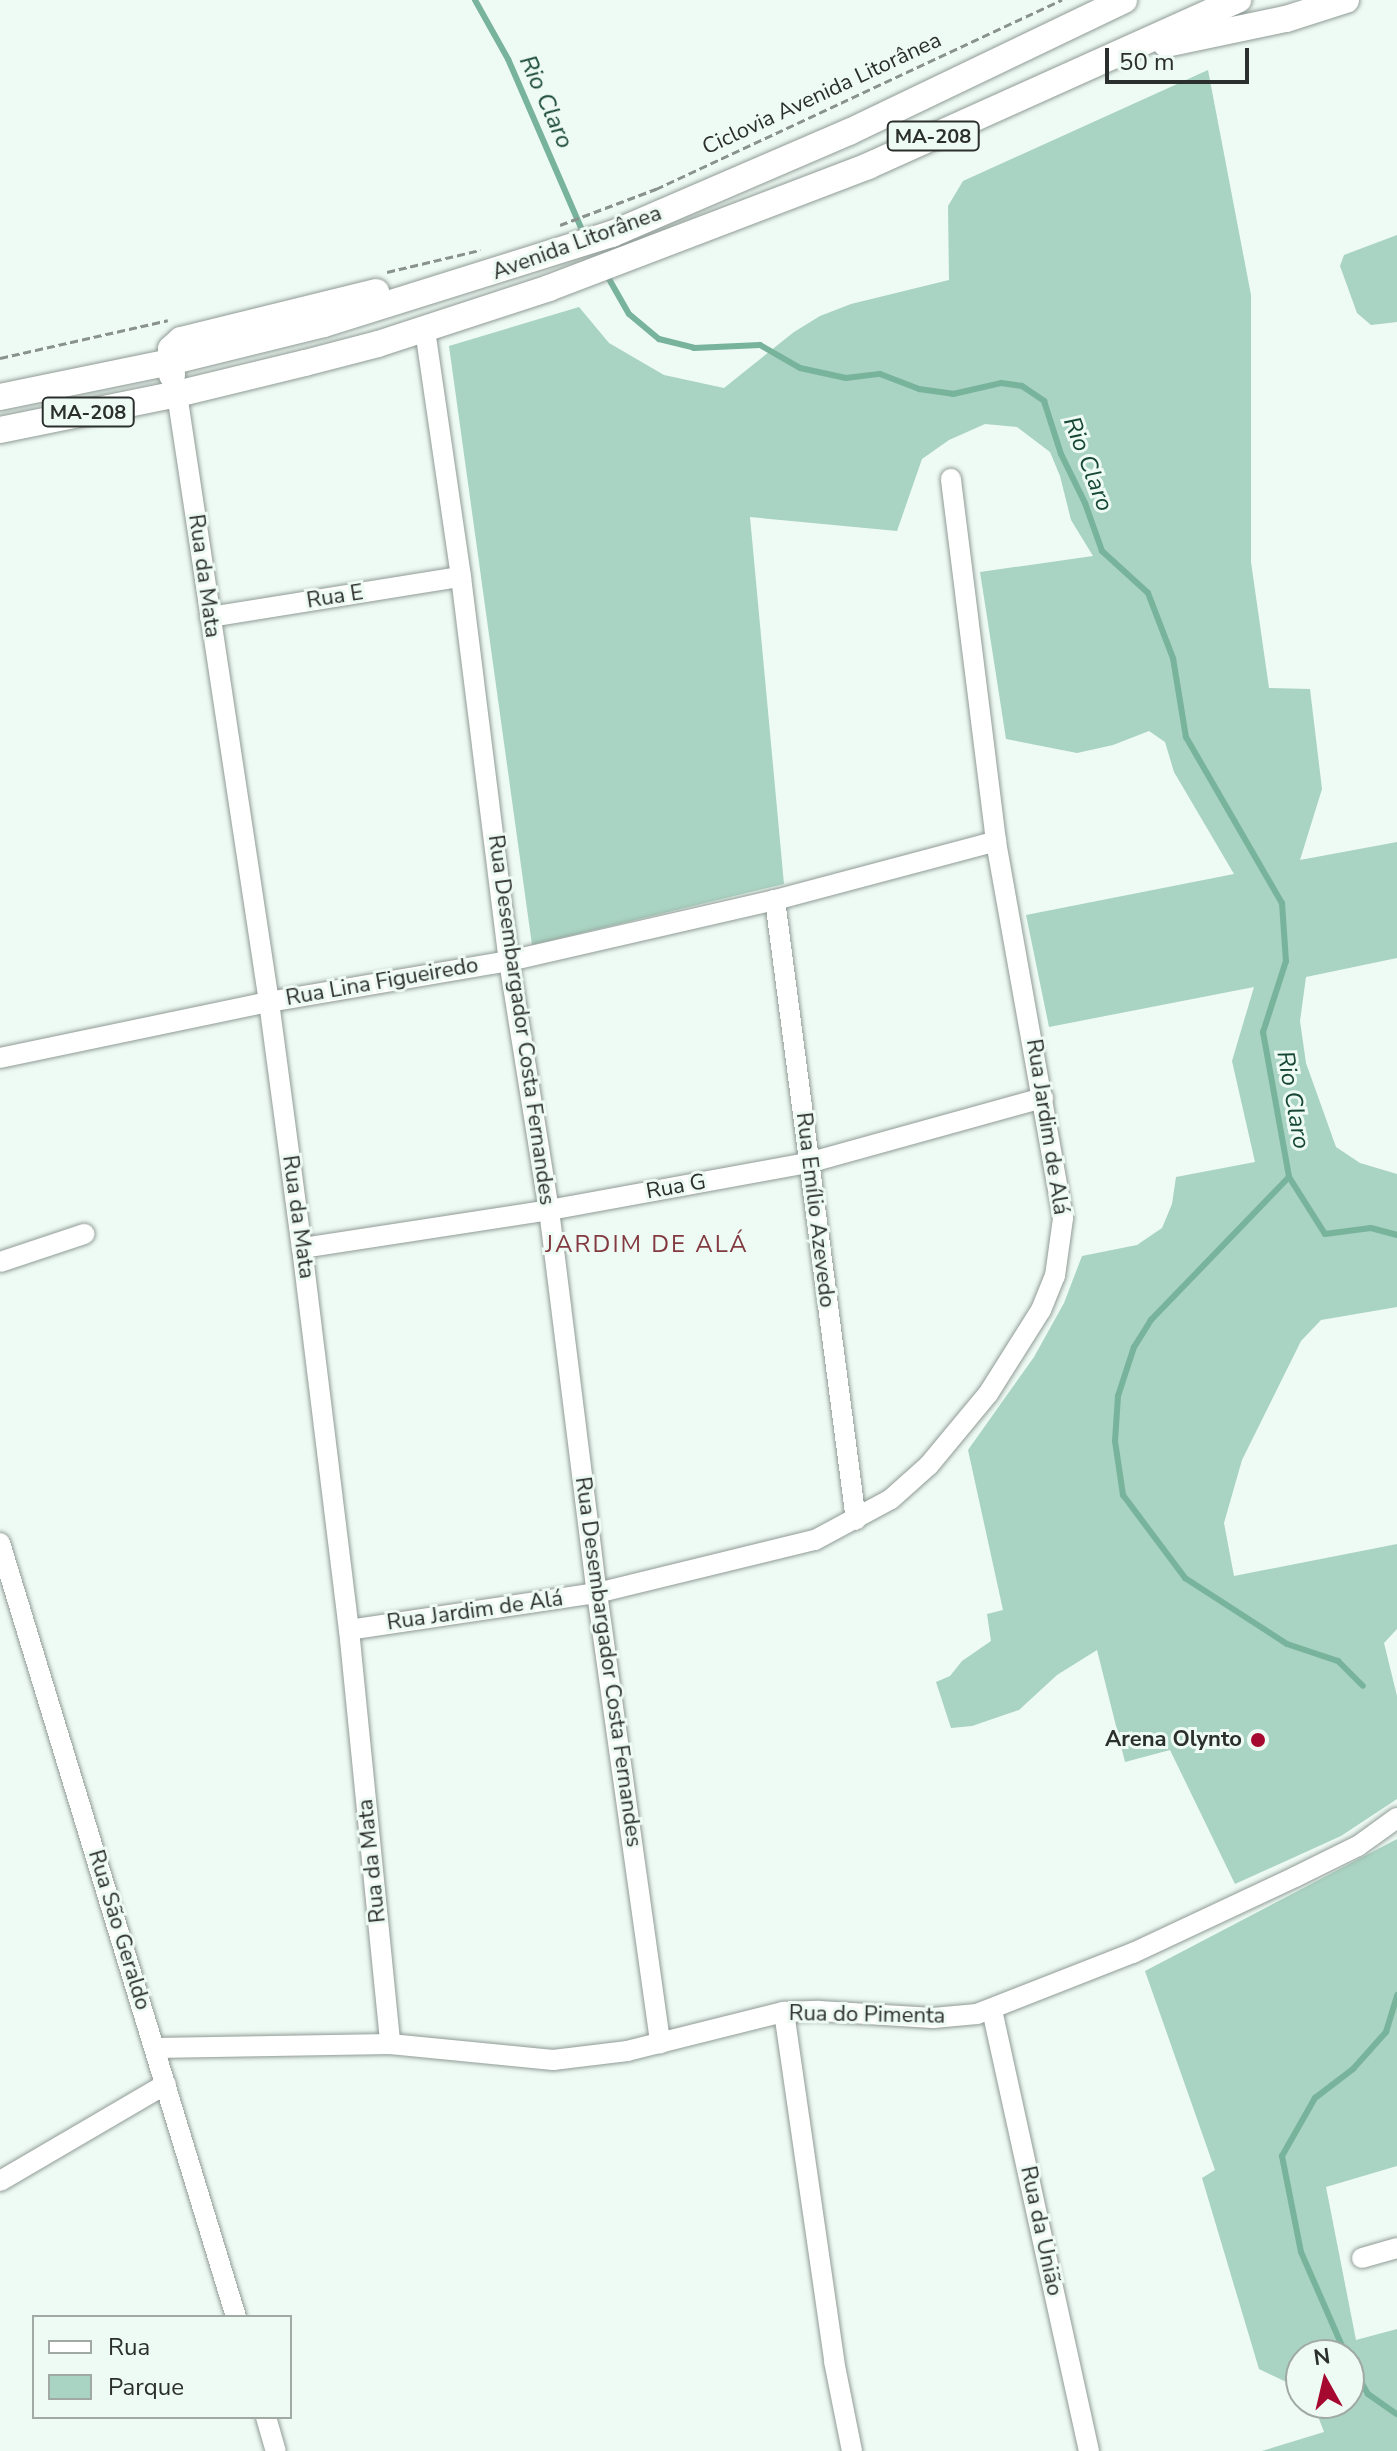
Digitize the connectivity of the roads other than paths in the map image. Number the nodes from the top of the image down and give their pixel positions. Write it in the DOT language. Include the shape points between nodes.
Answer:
graph roads {
  1 [pos="1124,0"];
  2 [pos="1238,0"];
  3 [pos="1346,0"];
  4 [pos="1115,55"];
  5 [pos="425,330"];
  6 [pos="170,362"];
  7 [pos="177,394"];
  8 [pos="0,397"];
  9 [pos="0,430"];
  10 [pos="951,479"];
  11 [pos="461,577"];
  12 [pos="210,617"];
  13 [pos="996,841"];
  14 [pos="775,900"];
  15 [pos="509,961"];
  16 [pos="269,1002"];
  17 [pos="0,1058"];
  18 [pos="1043,1098"];
  19 [pos="808,1163"];
  20 [pos="549,1210"];
  21 [pos="84,1234"];
  22 [pos="302,1248"];
  23 [pos="0,1262"];
  24 [pos="856,1520"];
  25 [pos="0,1543"];
  26 [pos="597,1593"];
  27 [pos="349,1630"];
  28 [pos="1397,1818"];
  29 [pos="992,2010"];
  30 [pos="784,2012"];
  31 [pos="390,2044"];
  32 [pos="660,2044"];
  33 [pos="155,2048"];
  34 [pos="166,2084"];
  35 [pos="0,2181"];
  36 [pos="1397,2248"];
  37 [pos="1362,2258"];
  38 [pos="235,2315"];
  39 [pos="267,2419"];
  40 [pos="276,2451"];
  41 [pos="852,2451"];
  42 [pos="1089,2451"];
  1 -- 6 [label="main road, Avenida Litorânea / MA-208" via="849,132 612,234 324,324"];
  2 -- 4 [label="main road, Avenida Litorânea / MA-208"];
  3 -- 4 [label="main road, Avenida Litorânea / MA-208" via="1273,22"];
  4 -- 5 [label="main road, Avenida Litorânea / MA-208" via="868,166 624,262"];
  5 -- 7 [label="main road, Avenida Litorânea / MA-208"];
  5 -- 11 [label="street, Rua Desembargador Costa Fernandes"];
  6 -- 7 [label="main road"];
  6 -- 8 [label="main road, Avenida Litorânea / MA-208"];
  7 -- 9 [label="main road, Avenida Litorânea / MA-208"];
  7 -- 12 [label="street, Rua da Mata"];
  10 -- 13 [label="street, Rua Jardim de Alá"];
  11 -- 12 [label="street, Rua E"];
  11 -- 15 [label="street, Rua Desembargador Costa Fernandes"];
  12 -- 16 [label="street, Rua da Mata"];
  13 -- 14 [label="street, Rua Lina Figueiredo"];
  13 -- 18 [label="street, Rua Jardim de Alá"];
  14 -- 15 [label="street, Rua Lina Figueiredo"];
  14 -- 19 [label="street, Rua Emílio Azevedo"];
  15 -- 16 [label="street, Rua Lina Figueiredo"];
  15 -- 20 [label="street, Rua Desembargador Costa Fernandes"];
  16 -- 17 [label="street, Rua Lina Figueiredo"];
  16 -- 22 [label="street, Rua da Mata"];
  18 -- 19 [label="street, Rua G"];
  18 -- 24 [label="street, Rua Jardim de Alá" via="1063,1218 1055,1276 1041,1310 957,1434 891,1499"];
  19 -- 20 [label="street, Rua G"];
  19 -- 24 [label="street, Rua Emílio Azevedo"];
  20 -- 22 [label="street, Rua G"];
  20 -- 26 [label="street, Rua Desembargador Costa Fernandes"];
  21 -- 23 [label="street"];
  22 -- 27 [label="street, Rua da Mata"];
  24 -- 26 [label="street, Rua Jardim de Alá" via="774,1552"];
  25 -- 33 [label="street, Rua São Geraldo"];
  26 -- 27 [label="street, Rua Jardim de Alá"];
  26 -- 32 [label="street, Rua Desembargador Costa Fernandes"];
  27 -- 31 [label="street, Rua da Mata"];
  28 -- 29 [label="street, Rua do Pimenta" via="1358,1846 1282,1884"];
  29 -- 30 [label="street, Rua do Pimenta" via="933,2018"];
  29 -- 42 [label="street, Rua da União"];
  30 -- 32 [label="street, Rua do Pimenta"];
  30 -- 41 [label="street" via="834,2361"];
  31 -- 32 [label="street, Rua do Pimenta" via="553,2060"];
  31 -- 33 [label="street, Rua do Pimenta"];
  33 -- 34 [label="street, Rua São Geraldo"];
  34 -- 35 [label="street"];
  34 -- 38 [label="street, Rua São Geraldo"];
  36 -- 37 [label="street"];
  39 -- 40 [label="street"];
}
